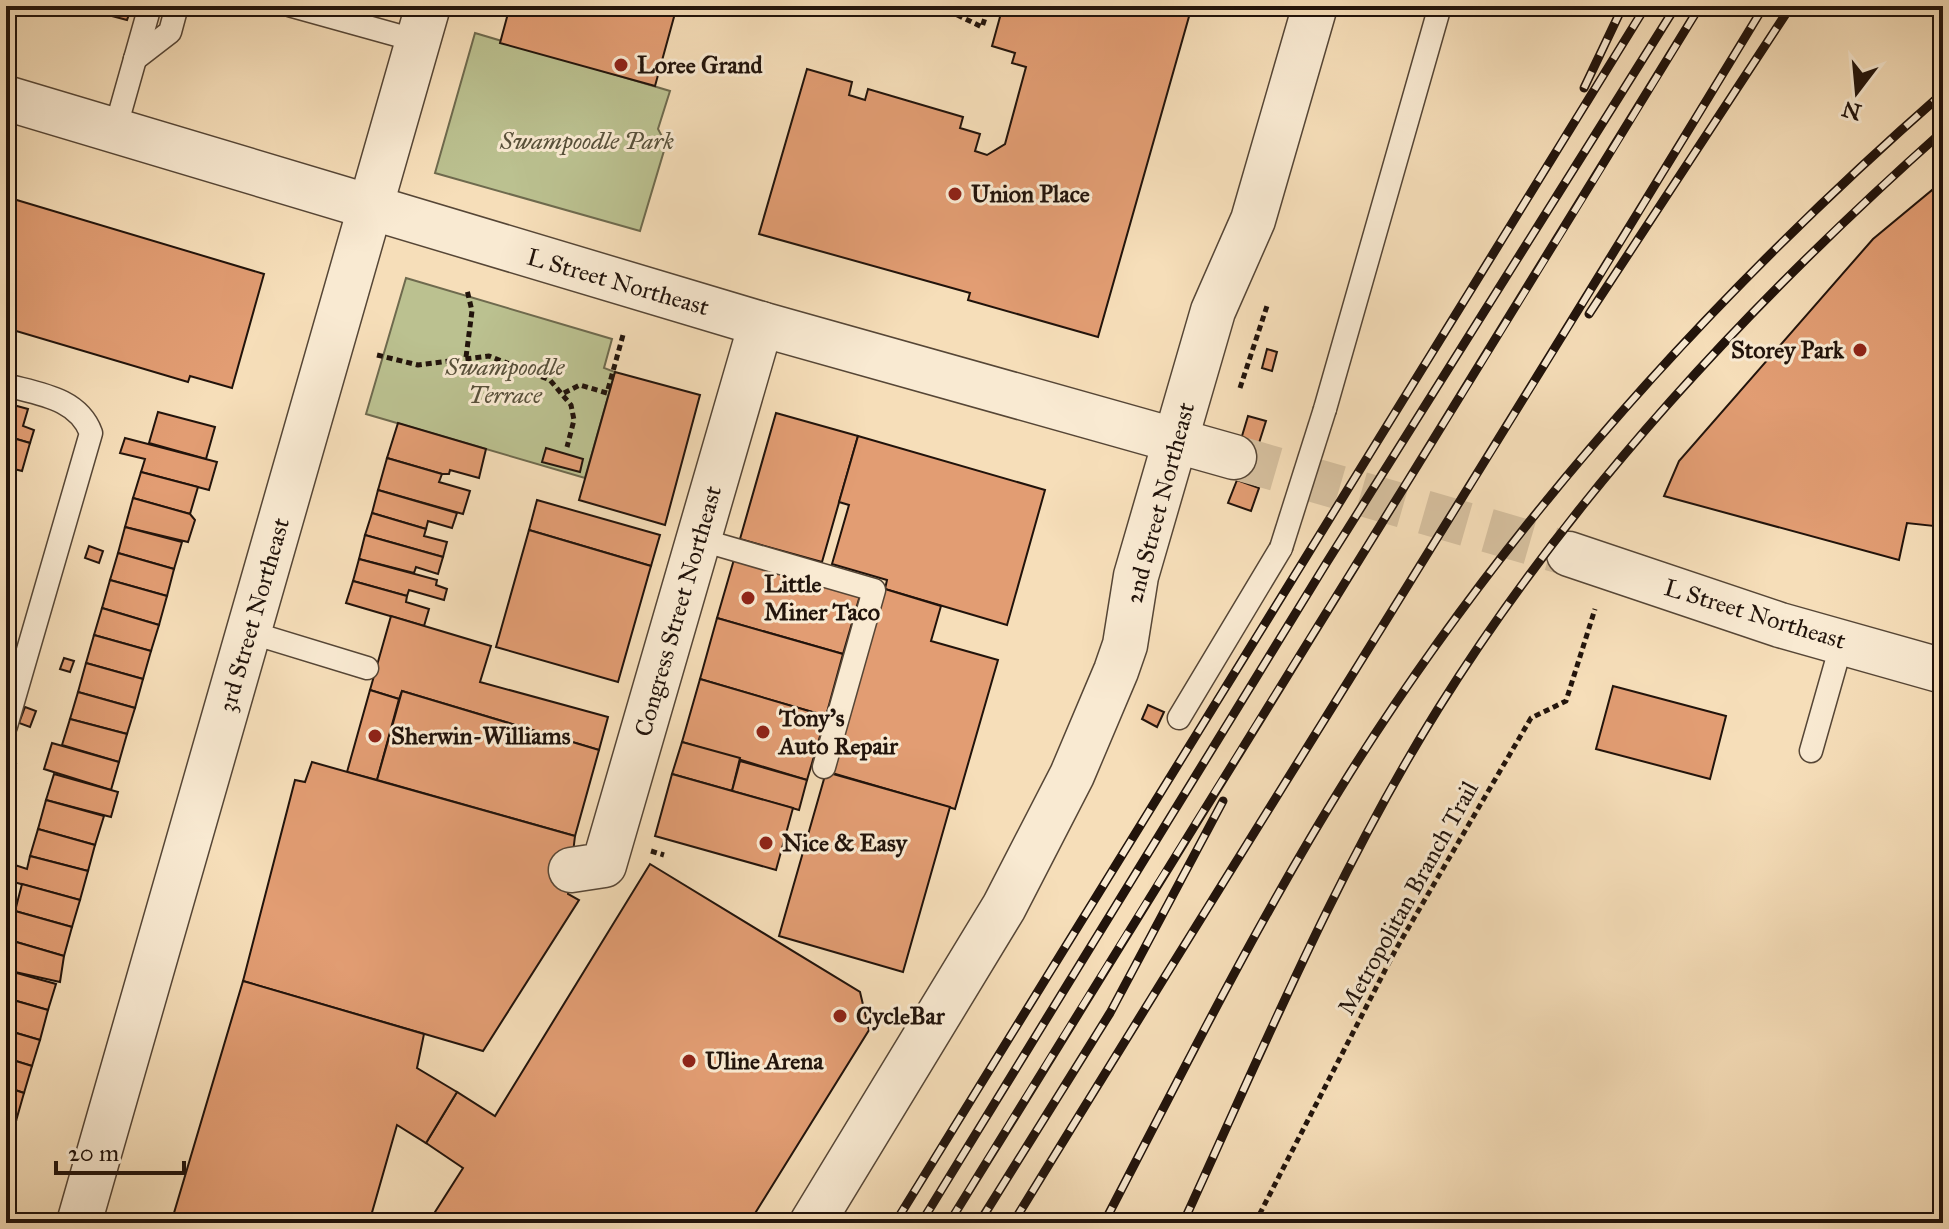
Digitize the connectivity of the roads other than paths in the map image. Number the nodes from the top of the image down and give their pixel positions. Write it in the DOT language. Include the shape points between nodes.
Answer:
graph roads {
  1 [pos="150,6"];
  2 [pos="177,6"];
  3 [pos="292,6"];
  4 [pos="1315,6"];
  5 [pos="1440,6"];
  6 [pos="423,23"];
  7 [pos="135,59"];
  8 [pos="6,98"];
  9 [pos="115,130"];
  10 [pos="371,209"];
  11 [pos="761,324"];
  12 [pos="6,385"];
  13 [pos="1177,442"];
  14 [pos="1234,457"];
  15 [pos="698,539"];
  16 [pos="1569,554"];
  17 [pos="249,632"];
  18 [pos="1842,642"];
  19 [pos="367,668"];
  20 [pos="1943,671"];
  21 [pos="1179,718"];
  22 [pos="6,726"];
  23 [pos="1811,751"];
  24 [pos="824,767"];
  25 [pos="571,870"];
  26 [pos="79,1223"];
  27 [pos="812,1223"];
  1 -- 7 [label="lane"];
  2 -- 7 [label="lane" via="170,32"];
  3 -- 6 [label="lane"];
  4 -- 13 [label="street, 2nd Street Northeast" via="1253,220 1213,311"];
  5 -- 21 [label="lane, bridge" via="1281,548"];
  6 -- 10 [label="street, 3rd Street Northeast"];
  7 -- 9 [label="lane"];
  8 -- 9 [label="street, L Street Northeast"];
  9 -- 10 [label="street, L Street Northeast"];
  10 -- 11 [label="street, L Street Northeast"];
  10 -- 17 [label="street, 3rd Street Northeast"];
  11 -- 13 [label="street, L Street Northeast"];
  11 -- 15 [label="street, Congress Street Northeast"];
  12 -- 22 [label="lane" via="68,403 85,417 91,433"];
  13 -- 14 [label="street, L Street Northeast"];
  13 -- 27 [label="street, 2nd Street Northeast" via="1136,576 1125,645 1039,842 961,982"];
  15 -- 24 [label="lane" via="874,590"];
  15 -- 25 [label="street, Congress Street Northeast" via="604,865"];
  16 -- 18 [label="street, L Street Northeast"];
  17 -- 19 [label="lane"];
  17 -- 26 [label="street, 3rd Street Northeast"];
  18 -- 20 [label="street, L Street Northeast"];
  18 -- 23 [label="lane"];
}
